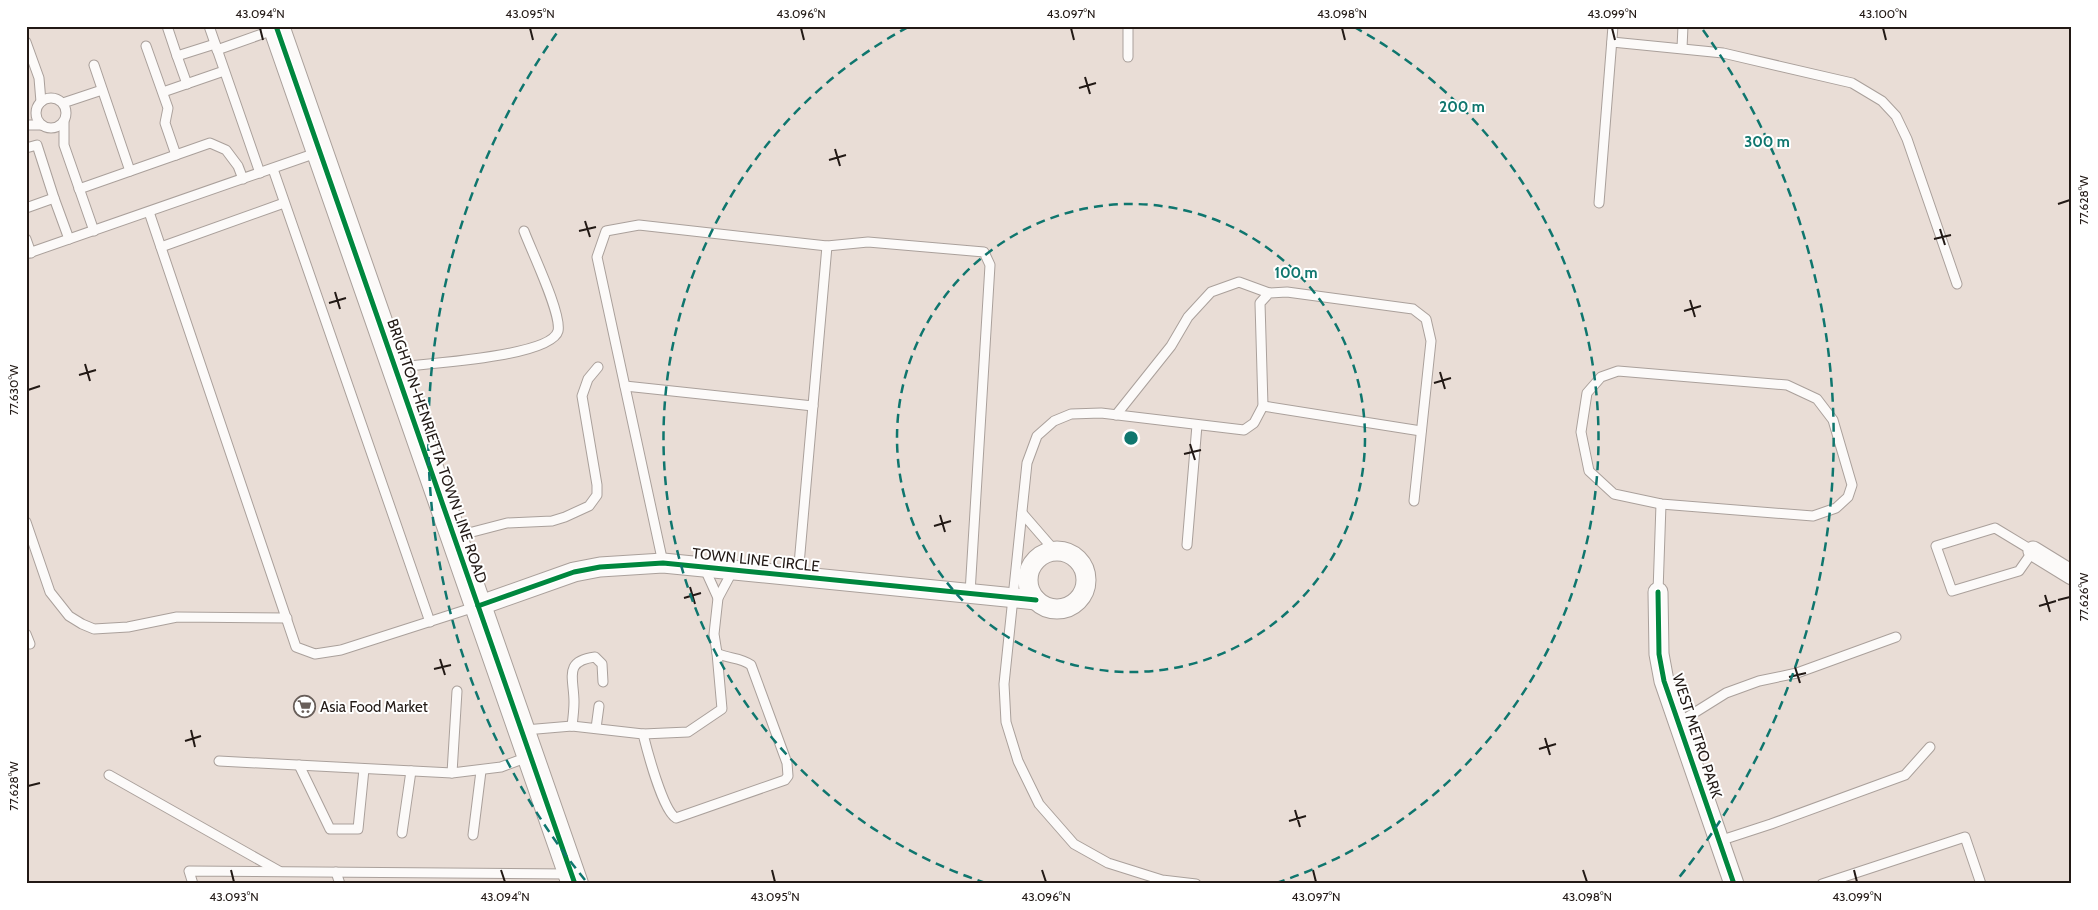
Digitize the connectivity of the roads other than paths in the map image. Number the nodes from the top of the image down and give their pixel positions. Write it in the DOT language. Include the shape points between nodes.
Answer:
graph roads {
  1 [pos="167,26"];
  2 [pos="209,26"];
  3 [pos="1128,26"];
  4 [pos="1613,26"];
  5 [pos="1683,26"];
  6 [pos="276,28"];
  7 [pos="26,42"];
  8 [pos="1612,42"];
  9 [pos="146,46"];
  10 [pos="216,47"];
  11 [pos="1682,48"];
  12 [pos="177,56"];
  13 [pos="1128,58"];
  14 [pos="94,65"];
  15 [pos="224,71"];
  16 [pos="39,78"];
  17 [pos="187,84"];
  18 [pos="102,90"];
  19 [pos="163,92"];
  20 [pos="55,98"];
  21 [pos="41,102"];
  22 [pos="63,103"];
  23 [pos="36,111"];
  24 [pos="26,121"];
  25 [pos="64,122"];
  26 [pos="26,125"];
  27 [pos="41,125"];
  28 [pos="50,129"];
  29 [pos="64,145"];
  30 [pos="26,148"];
  31 [pos="320,152"];
  32 [pos="176,156"];
  33 [pos="273,169"];
  34 [pos="130,171"];
  35 [pos="260,173"];
  36 [pos="243,179"];
  37 [pos="79,189"];
  38 [pos="54,198"];
  39 [pos="284,203"];
  40 [pos="1599,203"];
  41 [pos="26,208"];
  42 [pos="150,212"];
  43 [pos="94,231"];
  44 [pos="524,231"];
  45 [pos="26,239"];
  46 [pos="69,239"];
  47 [pos="827,246"];
  48 [pos="162,247"];
  49 [pos="29,253"];
  50 [pos="1957,284"];
  51 [pos="1269,293"];
  52 [pos="395,367"];
  53 [pos="598,368"];
  54 [pos="624,386"];
  55 [pos="813,406"];
  56 [pos="1263,406"];
  57 [pos="1116,415"];
  58 [pos="1197,425"];
  59 [pos="1421,431"];
  60 [pos="1414,501"];
  61 [pos="1661,504"];
  62 [pos="1022,513"];
  63 [pos="26,522"];
  64 [pos="454,537"];
  65 [pos="1187,545"];
  66 [pos="1055,551"];
  67 [pos="2033,551"];
  68 [pos="663,563"];
  69 [pos="704,567"];
  70 [pos="732,570"];
  71 [pos="2072,575"];
  72 [pos="798,576"];
  73 [pos="1658,592"];
  74 [pos="970,593"];
  75 [pos="718,598"];
  76 [pos="1013,598"];
  77 [pos="1036,600"];
  78 [pos="478,606"];
  79 [pos="287,618"];
  80 [pos="430,622"];
  81 [pos="26,634"];
  82 [pos="1896,637"];
  83 [pos="30,644"];
  84 [pos="717,653"];
  85 [pos="603,682"];
  86 [pos="457,691"];
  87 [pos="599,706"];
  88 [pos="1678,723"];
  89 [pos="572,726"];
  90 [pos="596,728"];
  91 [pos="522,730"];
  92 [pos="644,734"];
  93 [pos="1930,747"];
  94 [pos="531,756"];
  95 [pos="219,761"];
  96 [pos="299,765"];
  97 [pos="364,769"];
  98 [pos="411,771"];
  99 [pos="481,771"];
  100 [pos="452,773"];
  101 [pos="109,775"];
  102 [pos="402,833"];
  103 [pos="472,834"];
  104 [pos="1719,841"];
  105 [pos="282,872"];
  106 [pos="336,872"];
  107 [pos="574,879"];
  108 [pos="193,884"];
  109 [pos="340,884"];
  110 [pos="1196,884"];
  111 [pos="1734,884"];
  112 [pos="1822,884"];
  113 [pos="1981,884"];
  1 -- 12 [label="lane"];
  2 -- 10 [label="lane"];
  3 -- 13 [label="lane"];
  4 -- 8 [label="lane"];
  5 -- 11 [label="lane"];
  6 -- 10 [label="lane"];
  6 -- 31 [label="street, BRIGHTON-HENRIETTA TOWN LINE ROAD"];
  7 -- 16 [label="lane"];
  8 -- 11 [label="lane"];
  8 -- 40 [label="lane"];
  9 -- 19 [label="lane"];
  10 -- 12 [label="lane"];
  10 -- 15 [label="lane"];
  11 -- 50 [label="lane" via="1723,53 1852,83 1882,101 1896,116 1907,139"];
  12 -- 17 [label="lane"];
  14 -- 18 [label="lane"];
  15 -- 17 [label="lane"];
  15 -- 35 [label="lane"];
  16 -- 20 [label="lane"];
  16 -- 21 [label="lane"];
  17 -- 19 [label="lane"];
  18 -- 22 [label="lane"];
  18 -- 34 [label="lane"];
  19 -- 32 [label="lane" via="168,108 165,123"];
  20 -- 21 [label="lane"];
  20 -- 22 [label="lane"];
  21 -- 23 [label="lane"];
  22 -- 25 [label="lane"];
  23 -- 24 [label="lane"];
  23 -- 27 [label="lane"];
  25 -- 28 [label="lane"];
  25 -- 29 [label="lane"];
  26 -- 27 [label="lane"];
  27 -- 28 [label="lane"];
  28 -- 29 [label="lane"];
  29 -- 37 [label="lane"];
  30 -- 38 [label="lane" via="37,145"];
  31 -- 33 [label="lane"];
  31 -- 52 [label="street, BRIGHTON-HENRIETTA TOWN LINE ROAD"];
  32 -- 34 [label="lane"];
  32 -- 36 [label="lane" via="210,143 226,150"];
  33 -- 35 [label="lane"];
  33 -- 39 [label="lane"];
  34 -- 37 [label="lane"];
  35 -- 36 [label="lane"];
  36 -- 42 [label="lane"];
  37 -- 43 [label="lane"];
  38 -- 41 [label="lane"];
  38 -- 46 [label="lane"];
  39 -- 48 [label="lane"];
  39 -- 80 [label="lane"];
  42 -- 43 [label="lane"];
  42 -- 48 [label="lane"];
  43 -- 46 [label="lane"];
  44 -- 52 [label="lane" via="554,308 558,331 554,337 548,342 483,359"];
  45 -- 49 [label="lane"];
  46 -- 49 [label="lane"];
  47 -- 54 [label="lane" via="639,225 606,231 598,257"];
  47 -- 55 [label="lane"];
  47 -- 74 [label="lane" via="868,242 984,252 990,265"];
  48 -- 79 [label="lane"];
  51 -- 56 [label="lane" via="1260,303"];
  51 -- 57 [label="lane" via="1239,282 1210,292"];
  51 -- 59 [label="lane" via="1287,292 1414,309 1426,319 1431,341"];
  52 -- 64 [label="street, BRIGHTON-HENRIETTA TOWN LINE ROAD"];
  53 -- 64 [label="lane" via="588,379 582,396 597,485 597,494 589,506 552,521 507,523"];
  54 -- 55 [label="lane"];
  54 -- 68 [label="lane"];
  55 -- 72 [label="lane"];
  56 -- 58 [label="lane" via="1254,423 1244,430"];
  56 -- 59 [label="lane"];
  57 -- 58 [label="lane"];
  57 -- 62 [label="lane" via="1071,414 1054,420 1037,436 1027,463"];
  58 -- 65 [label="lane"];
  59 -- 60 [label="lane"];
  61 -- 61 [label="lane" via="1813,516 1836,508 1848,497 1852,485 1833,420 1817,399 1787,385 1618,371 1600,377 1588,393 1581,432 1589,471 1614,494"];
  61 -- 73 [label="lane"];
  62 -- 66 [label="lane"];
  62 -- 76 [label="lane"];
  63 -- 79 [label="lane" via="50,592 69,616 94,629 177,617"];
  64 -- 78 [label="street, BRIGHTON-HENRIETTA TOWN LINE ROAD"];
  66 -- 77 [label="street" via="1046,553 1032,565 1028,583"];
  66 -- 77 [label="street, TOWN LINE CIRCLE" via="1064,552 1080,562 1086,580 1084,590 1072,604 1063,608 1044,606"];
  67 -- 67 [label="lane" via="1995,528 1936,546 1952,592 2020,571"];
  67 -- 71 [label="street"];
  68 -- 69 [label="street, TOWN LINE CIRCLE"];
  68 -- 78 [label="street, TOWN LINE CIRCLE" via="574,572"];
  69 -- 70 [label="street, TOWN LINE CIRCLE"];
  69 -- 75 [label="lane"];
  70 -- 72 [label="street, TOWN LINE CIRCLE"];
  70 -- 75 [label="lane"];
  72 -- 74 [label="street, TOWN LINE CIRCLE"];
  73 -- 88 [label="street, WEST METRO PARK" via="1659,654"];
  74 -- 76 [label="street, TOWN LINE CIRCLE"];
  75 -- 84 [label="lane" via="714,634"];
  76 -- 77 [label="street, TOWN LINE CIRCLE"];
  76 -- 110 [label="lane" via="1004,684 1006,722 1018,761 1039,804 1074,844 1108,864 1162,880"];
  78 -- 80 [label="lane"];
  78 -- 91 [label="street, BRIGHTON-HENRIETTA TOWN LINE ROAD"];
  79 -- 80 [label="lane" via="296,647 315,654 341,650"];
  81 -- 83 [label="lane"];
  82 -- 88 [label="lane" via="1797,673 1726,692"];
  84 -- 92 [label="lane" via="722,709 688,732"];
  84 -- 92 [label="lane" via="751,665 786,762 788,776 785,780 676,818 668,811"];
  85 -- 89 [label="lane" via="602,664 595,657 574,665"];
  86 -- 100 [label="lane"];
  87 -- 90 [label="lane"];
  88 -- 104 [label="street, WEST METRO PARK"];
  89 -- 90 [label="lane"];
  89 -- 91 [label="lane"];
  90 -- 92 [label="lane"];
  91 -- 94 [label="street, BRIGHTON-HENRIETTA TOWN LINE ROAD"];
  93 -- 104 [label="lane" via="1905,775"];
  94 -- 99 [label="lane"];
  94 -- 107 [label="street, BRIGHTON-HENRIETTA TOWN LINE ROAD"];
  95 -- 96 [label="lane"];
  96 -- 97 [label="lane"];
  96 -- 97 [label="lane" via="330,829 358,829"];
  97 -- 98 [label="lane"];
  98 -- 100 [label="lane"];
  98 -- 102 [label="lane"];
  99 -- 100 [label="lane"];
  99 -- 103 [label="lane"];
  101 -- 105 [label="lane"];
  104 -- 111 [label="street, WEST METRO PARK"];
  105 -- 106 [label="lane"];
  105 -- 108 [label="lane" via="189,872"];
  106 -- 107 [label="lane"];
  106 -- 109 [label="lane"];
  112 -- 113 [label="lane" via="1965,837"];
}
